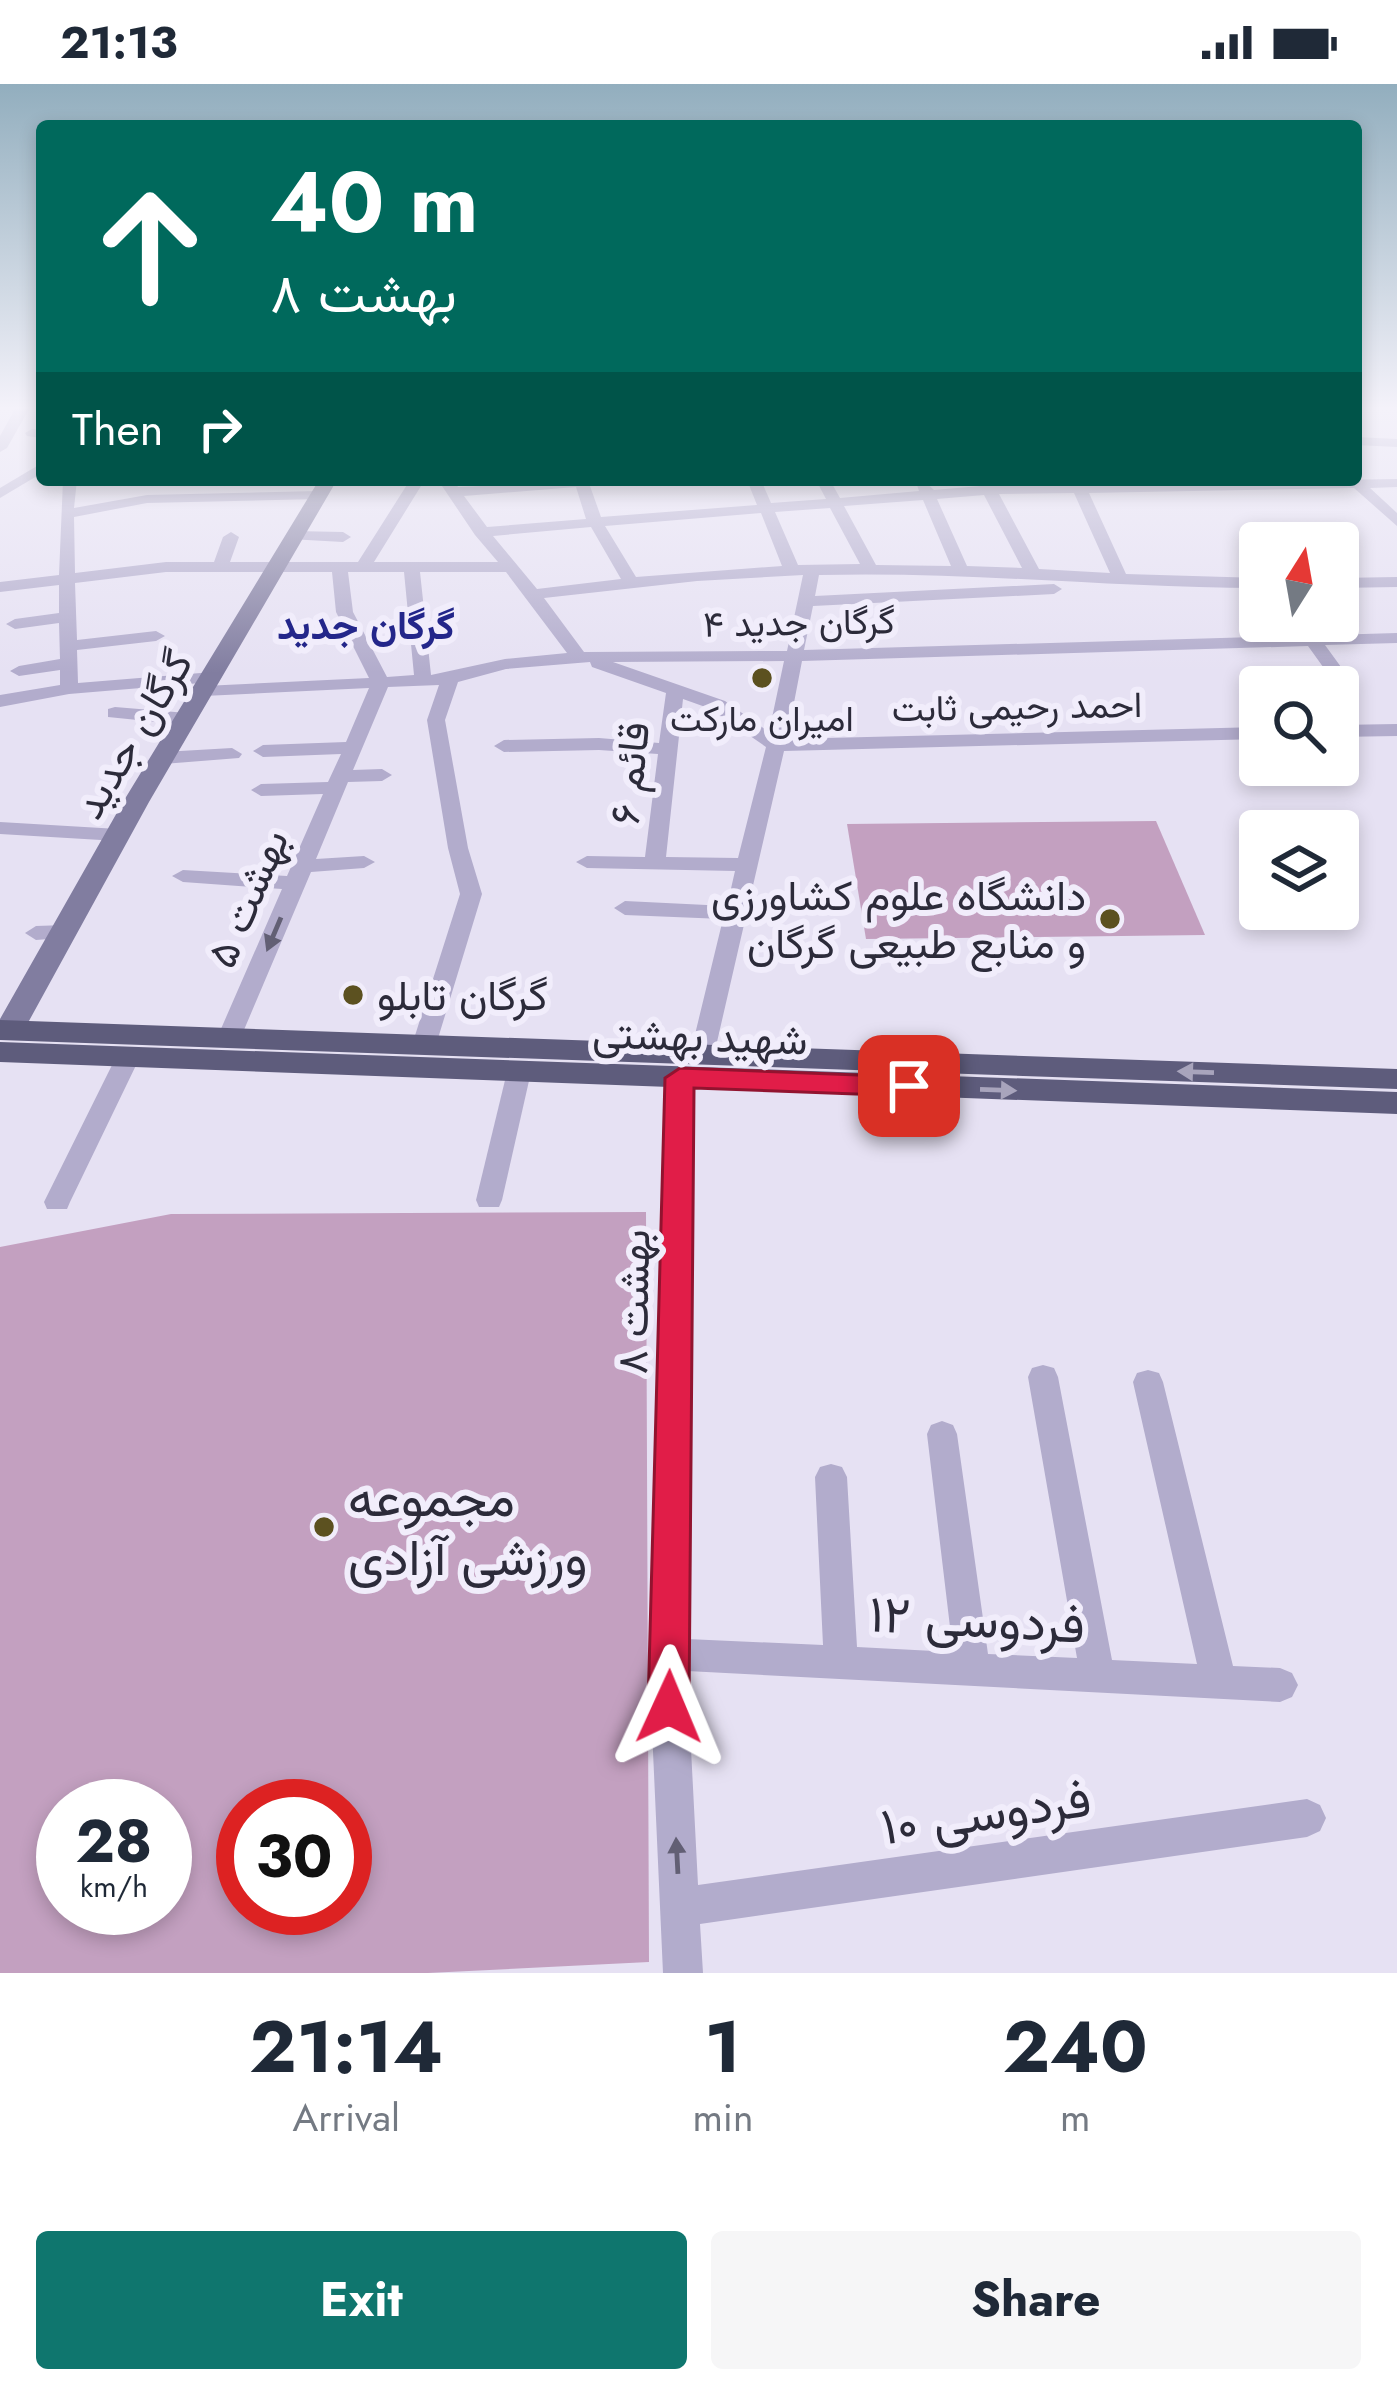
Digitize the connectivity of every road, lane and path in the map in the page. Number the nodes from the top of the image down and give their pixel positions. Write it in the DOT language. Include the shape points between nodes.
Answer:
graph roads {
  1 [pos="68,497"];
  2 [pos="186,497"];
  3 [pos="318,497"];
  4 [pos="407,497"];
  5 [pos="457,497"];
  6 [pos="587,497"];
  7 [pos="760,497"];
  8 [pos="832,497"];
  9 [pos="855,497"];
  10 [pos="929,497"];
  11 [pos="992,497"];
  12 [pos="1084,497"];
  13 [pos="1372,497"];
  14 [pos="835,502"];
  15 [pos="763,508"];
  16 [pos="135,519"];
  17 [pos="1397,521"];
  18 [pos="65,522"];
  19 [pos="595,522"];
  20 [pos="480,532"];
  21 [pos="294,536"];
  22 [pos="231,537"];
  23 [pos="343,537"];
  24 [pos="278,564"];
  25 [pos="340,565"];
  26 [pos="364,565"];
  27 [pos="221,566"];
  28 [pos="410,566"];
  29 [pos="512,567"];
  30 [pos="802,571"];
  31 [pos="871,571"];
  32 [pos="961,571"];
  33 [pos="1033,574"];
  34 [pos="1120,578"];
  35 [pos="66,579"];
  36 [pos="1200,582"];
  37 [pos="1397,582"];
  38 [pos="631,583"];
  39 [pos="1239,583"];
  40 [pos="1359,583"];
  41 [pos="0,587"];
  42 [pos="536,593"];
  43 [pos="806,601"];
  44 [pos="67,617"];
  45 [pos="15,624"];
  46 [pos="156,636"];
  47 [pos="1397,638"];
  48 [pos="1359,639"];
  49 [pos="497,642"];
  50 [pos="1285,642"];
  51 [pos="1147,647"];
  52 [pos="1085,649"];
  53 [pos="1022,651"];
  54 [pos="68,655"];
  55 [pos="796,656"];
  56 [pos="579,657"];
  57 [pos="505,664"];
  58 [pos="19,670"];
  59 [pos="1094,671"];
  60 [pos="1160,671"];
  61 [pos="1033,675"];
  62 [pos="450,679"];
  63 [pos="423,680"];
  64 [pos="381,682"];
  65 [pos="209,684"];
  66 [pos="69,688"];
  67 [pos="675,690"];
  68 [pos="0,701"];
  69 [pos="115,713"];
  70 [pos="188,718"];
  71 [pos="1397,730"];
  72 [pos="1359,731"];
  73 [pos="1239,734"];
  74 [pos="776,745"];
  75 [pos="504,746"];
  76 [pos="353,748"];
  77 [pos="668,749"];
  78 [pos="263,751"];
  79 [pos="232,754"];
  80 [pos="163,758"];
  81 [pos="382,775"];
  82 [pos="339,782"];
  83 [pos="261,790"];
  84 [pos="0,828"];
  85 [pos="118,835"];
  86 [pos="364,862"];
  87 [pos="587,862"];
  88 [pos="656,863"];
  89 [pos="747,866"];
  90 [pos="299,874"];
  91 [pos="183,875"];
  92 [pos="625,908"];
  93 [pos="736,913"];
  94 [pos="64,932"];
  95 [pos="36,933"];
  96 [pos="3,1037"];
  97 [pos="229,1038"];
  98 [pos="424,1045"];
  99 [pos="702,1054"];
  100 [pos="128,1057"];
  101 [pos="519,1072"];
  102 [pos="680,1078"];
  103 [pos="1397,1079"];
  104 [pos="1247,1086"];
  105 [pos="1397,1103"];
  106 [pos="489,1199"];
  107 [pos="57,1202"];
  108 [pos="1043,1377"];
  109 [pos="1148,1382"];
  110 [pos="942,1434"];
  111 [pos="831,1477"];
  112 [pos="669,1654"];
  113 [pos="841,1663"];
  114 [pos="973,1670"];
  115 [pos="1098,1676"];
  116 [pos="1220,1682"];
  117 [pos="1280,1685"];
  118 [pos="1307,1818"];
  119 [pos="679,1906"];
  120 [pos="683,1973"];
  1 -- 18 [label="street"];
  2 -- 18 [label="street"];
  3 -- 21 [label="main road, گرگان جدید"];
  4 -- 26 [label="street"];
  5 -- 20 [label="street"];
  6 -- 19 [label="street"];
  7 -- 15 [label="street"];
  8 -- 14 [label="street"];
  9 -- 14 [label="street"];
  10 -- 32 [label="street"];
  11 -- 33 [label="street"];
  12 -- 34 [label="street"];
  13 -- 17 [label="street"];
  14 -- 15 [label="street"];
  14 -- 31 [label="street"];
  15 -- 19 [label="street"];
  15 -- 30 [label="street"];
  16 -- 18 [label="street"];
  18 -- 35 [label="street"];
  19 -- 20 [label="street"];
  19 -- 38 [label="street"];
  20 -- 29 [label="street"];
  21 -- 23 [label="street"];
  21 -- 24 [label="main road, گرگان جدید"];
  22 -- 27 [label="street"];
  24 -- 25 [label="street"];
  24 -- 27 [label="street"];
  24 -- 65 [label="main road, گرگان جدید"];
  25 -- 26 [label="street"];
  25 -- 64 [label="street" via="345,616"];
  26 -- 28 [label="street"];
  27 -- 35 [label="street"];
  28 -- 29 [label="street"];
  28 -- 63 [label="street"];
  29 -- 42 [label="street"];
  30 -- 31 [label="street"];
  30 -- 38 [label="street"];
  30 -- 43 [label="street"];
  31 -- 32 [label="street"];
  32 -- 33 [label="street"];
  33 -- 34 [label="street"];
  34 -- 36 [label="street"];
  35 -- 41 [label="street"];
  35 -- 44 [label="street"];
  36 -- 39 [label="street"];
  36 -- 43 [label="street"];
  37 -- 40 [label="street"];
  38 -- 42 [label="street"];
  42 -- 56 [label="street"];
  43 -- 55 [label="street"];
  44 -- 45 [label="street"];
  44 -- 54 [label="street"];
  46 -- 54 [label="street"];
  47 -- 48 [label="street, گرگان جدید ۴"];
  49 -- 57 [label="street"];
  50 -- 51 [label="street, گرگان جدید ۴"];
  51 -- 52 [label="street, گرگان جدید ۴"];
  51 -- 60 [label="street"];
  52 -- 53 [label="street, گرگان جدید ۴"];
  52 -- 59 [label="street"];
  53 -- 55 [label="street, گرگان جدید ۴"];
  53 -- 61 [label="street"];
  54 -- 58 [label="street"];
  54 -- 66 [label="street"];
  55 -- 56 [label="street, گرگان جدید ۴"];
  55 -- 74 [label="street"];
  56 -- 57 [label="street, گرگان جدید ۴"];
  56 -- 67 [label="street"];
  57 -- 62 [label="street, گرگان جدید ۴"];
  62 -- 63 [label="street, گرگان جدید ۴"];
  62 -- 98 [label="street" via="436,721 471,894"];
  63 -- 64 [label="street, گرگان جدید ۴"];
  64 -- 65 [label="street, گرگان جدید ۴"];
  64 -- 76 [label="street, بهشت ۵"];
  65 -- 66 [label="street, گرگان جدید ۴"];
  65 -- 70 [label="main road, گرگان جدید"];
  66 -- 68 [label="street, گرگان جدید ۴"];
  67 -- 74 [label="street" via="718,705"];
  67 -- 77 [label="street, قائم ۶"];
  69 -- 70 [label="street"];
  70 -- 80 [label="main road, گرگان جدید"];
  71 -- 72 [label="street"];
  73 -- 74 [label="street, احمد رحیمی ثابت"];
  74 -- 89 [label="street"];
  75 -- 77 [label="street"];
  76 -- 78 [label="street"];
  76 -- 82 [label="street, بهشت ۵"];
  77 -- 88 [label="street, قائم ۶"];
  79 -- 80 [label="street"];
  80 -- 85 [label="main road, گرگان جدید"];
  81 -- 82 [label="street"];
  82 -- 83 [label="street"];
  82 -- 90 [label="street, بهشت ۵"];
  84 -- 85 [label="street"];
  85 -- 94 [label="main road, گرگان جدید"];
  86 -- 90 [label="street"];
  87 -- 88 [label="street"];
  88 -- 89 [label="street"];
  89 -- 93 [label="street"];
  90 -- 91 [label="street"];
  90 -- 97 [label="street, بهشت ۵, one-way"];
  92 -- 93 [label="street"];
  93 -- 99 [label="street"];
  94 -- 95 [label="street"];
  94 -- 96 [label="main road, گرگان جدید"];
  96 -- 97 [label="main road, شهید بهشتی"];
  96 -- 100 [label="main road, شهید بهشتی"];
  97 -- 98 [label="main road, شهید بهشتی"];
  98 -- 99 [label="main road, شهید بهشتی"];
  104 -- 99 [label="main road, شهید بهشتی, one-way"];
  100 -- 101 [label="main road, شهید بهشتی"];
  100 -- 107 [label="street"];
  101 -- 102 [label="main road, شهید بهشتی"];
  101 -- 106 [label="street"];
  102 -- 104 [label="main road, شهید بهشتی, one-way"];
  102 -- 112 [label="street, ۸ بهشت"];
  103 -- 104 [label="main road, شهید بهشتی"];
  104 -- 105 [label="main road, شهید بهشتی"];
  108 -- 115 [label="street"];
  109 -- 116 [label="street"];
  110 -- 114 [label="street"];
  111 -- 113 [label="street"];
  112 -- 113 [label="street, ۱۲ فردوسی"];
  119 -- 112 [label="street, ۸ بهشت, one-way"];
  113 -- 114 [label="street, ۱۲ فردوسی"];
  114 -- 115 [label="street, ۱۲ فردوسی"];
  115 -- 116 [label="street, ۱۲ فردوسی"];
  116 -- 117 [label="street, ۱۲ فردوسی"];
  118 -- 119 [label="street, ۱۰ فردوسی"];
  119 -- 120 [label="street, ۸ بهشت"];
}
